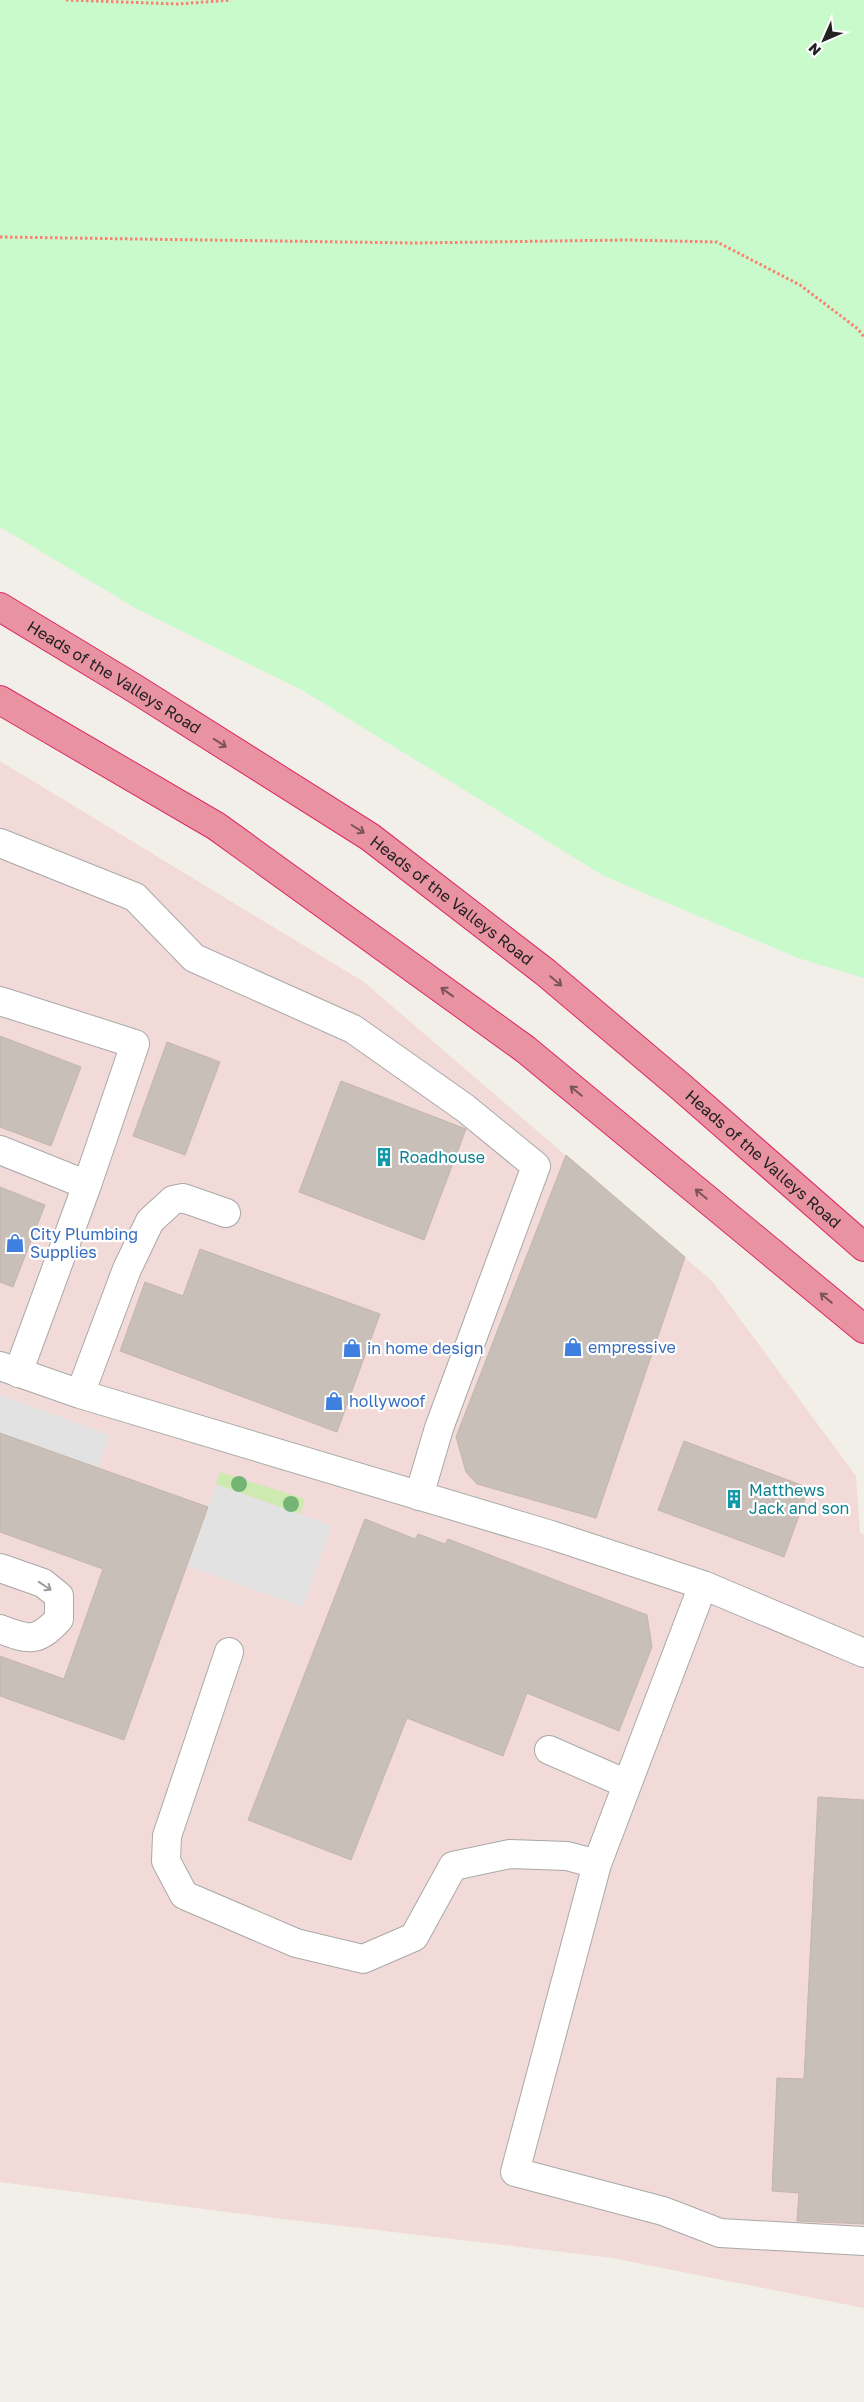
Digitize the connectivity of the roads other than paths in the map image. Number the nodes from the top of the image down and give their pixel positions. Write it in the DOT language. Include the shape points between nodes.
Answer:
graph roads {
  1 [pos="0,607"];
  2 [pos="0,700"];
  3 [pos="0,843"];
  4 [pos="0,1001"];
  5 [pos="0,1150"];
  6 [pos="87,1185"];
  7 [pos="226,1213"];
  8 [pos="864,1247"];
  9 [pos="864,1329"];
  10 [pos="9,1370"];
  11 [pos="80,1394"];
  12 [pos="419,1496"];
  13 [pos="0,1568"];
  14 [pos="703,1585"];
  15 [pos="0,1629"];
  16 [pos="229,1652"];
  17 [pos="864,1653"];
  18 [pos="549,1750"];
  19 [pos="627,1784"];
  20 [pos="597,1864"];
  21 [pos="864,2241"];
  1 -- 8 [label="highway, Heads of the Valleys Road, one-way" via="370,837 545,972"];
  9 -- 2 [label="highway, one-way" via="525,1049 216,826"];
  3 -- 12 [label="street" via="135,898 194,958 353,1029 465,1108 536,1166 439,1428"];
  4 -- 6 [label="street" via="135,1044"];
  5 -- 6 [label="street"];
  6 -- 10 [label="street"];
  7 -- 11 [label="street" via="183,1198 173,1200 150,1221 127,1269"];
  10 -- 11 [label="street"];
  11 -- 12 [label="street"];
  12 -- 14 [label="street"];
  13 -- 15 [label="street, one-way" via="43,1583 59,1596 59,1619 46,1633 25,1638"];
  14 -- 17 [label="street"];
  14 -- 19 [label="street"];
  16 -- 20 [label="street" via="167,1836 166,1861 184,1895 296,1943 363,1959 414,1937 453,1866 510,1854 567,1856"];
  18 -- 19 [label="street"];
  19 -- 20 [label="street"];
  20 -- 21 [label="street" via="515,2172 663,2211 720,2233"];
}
